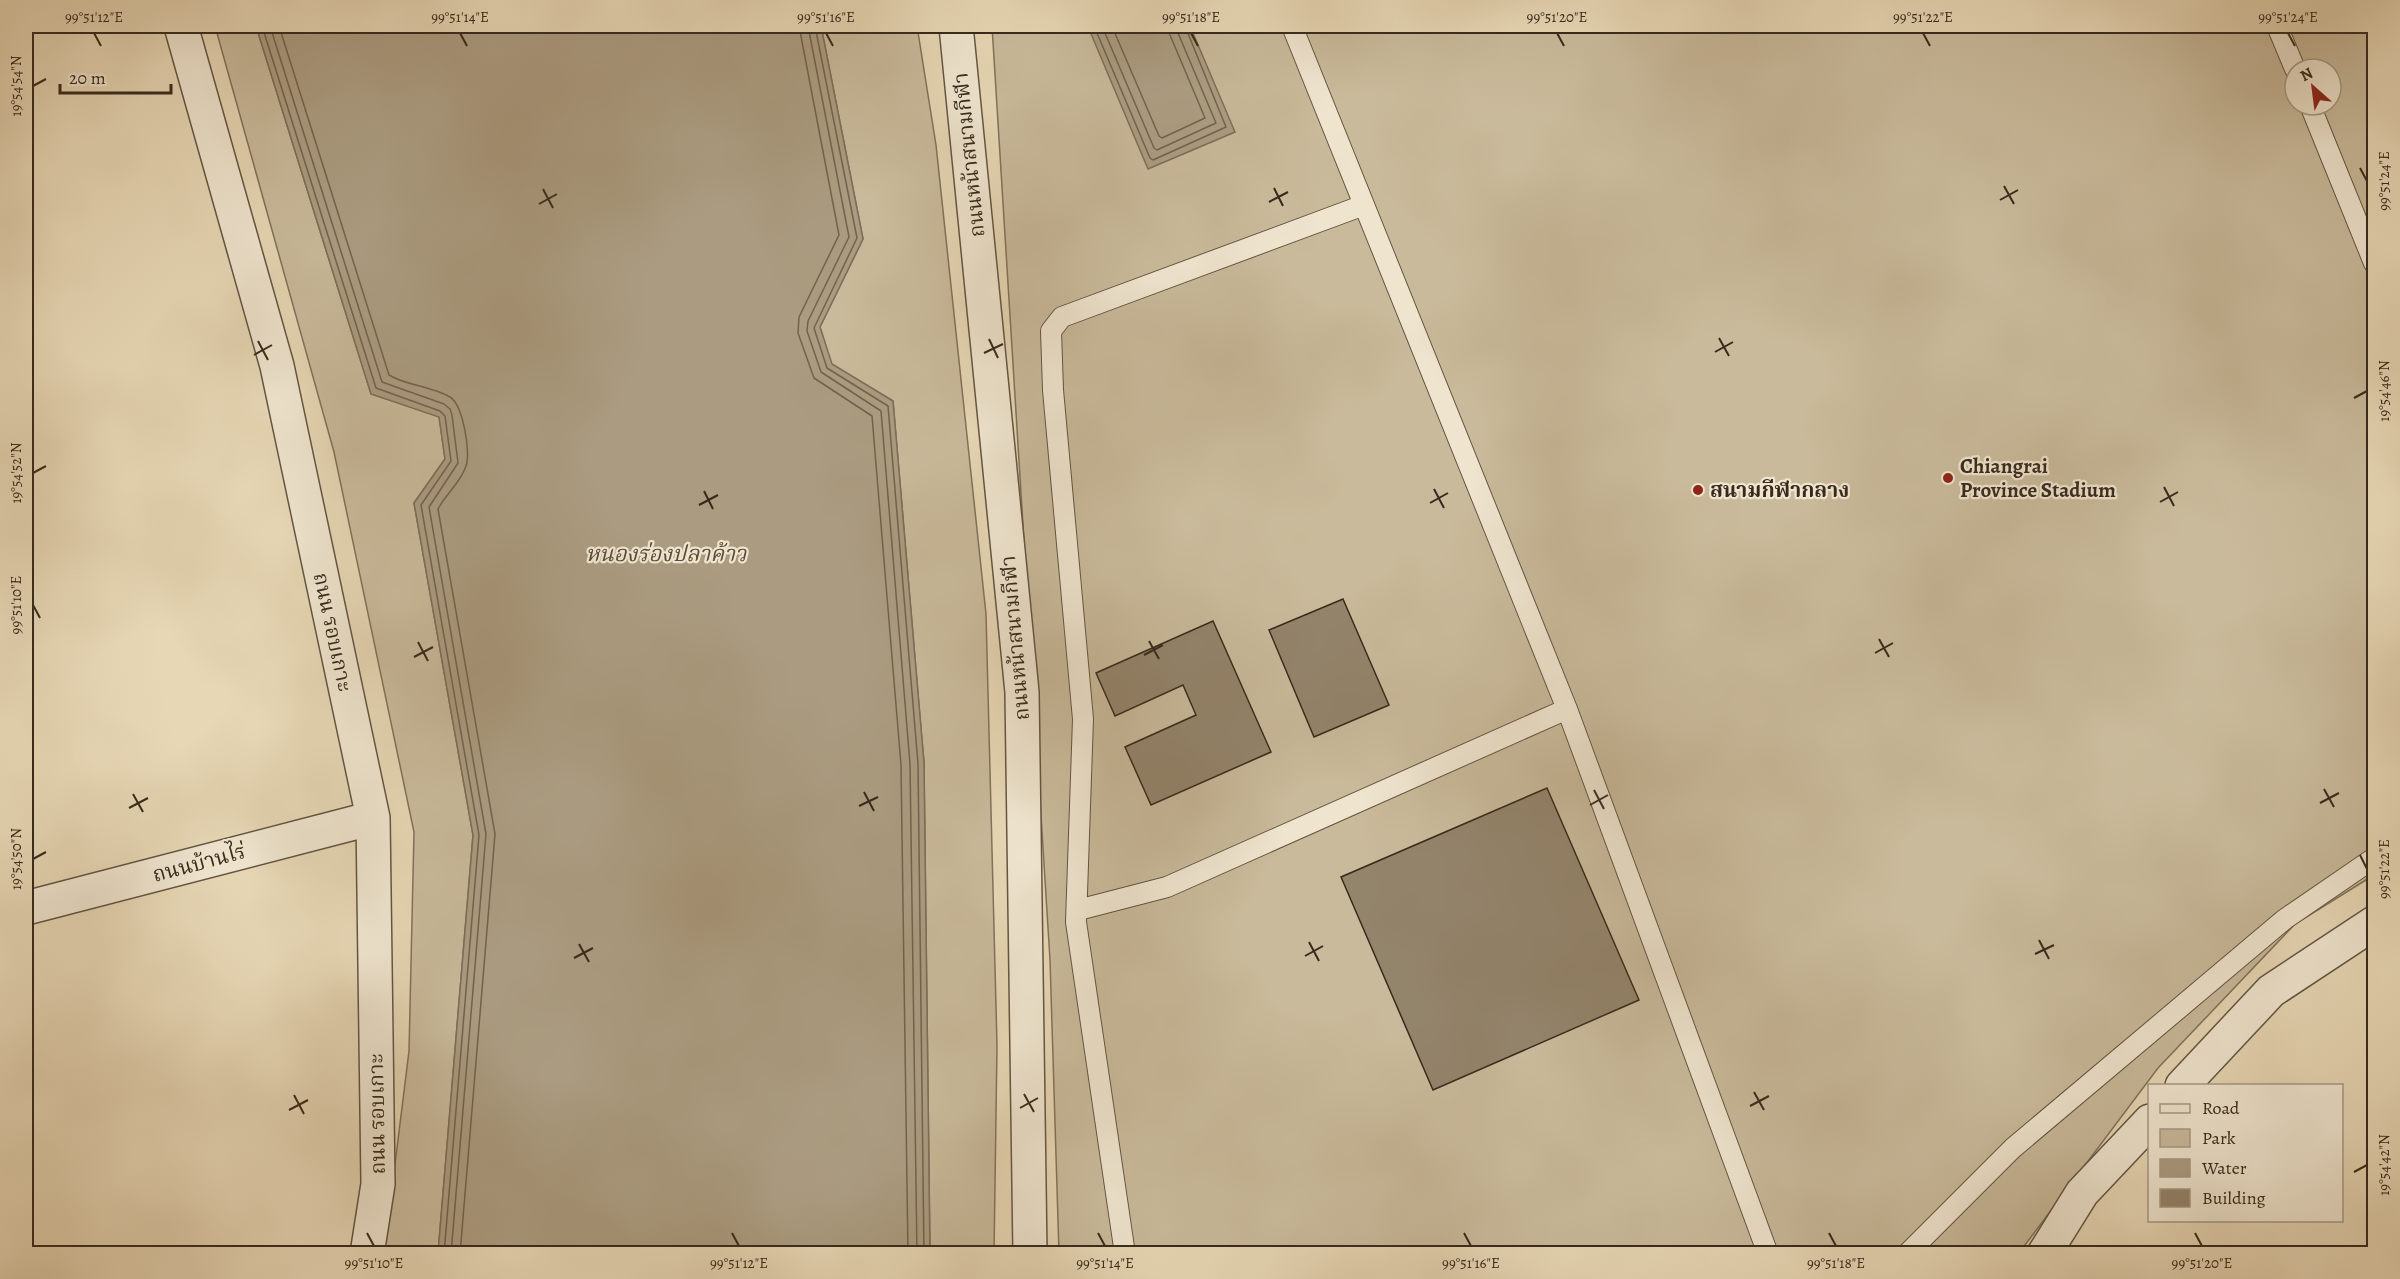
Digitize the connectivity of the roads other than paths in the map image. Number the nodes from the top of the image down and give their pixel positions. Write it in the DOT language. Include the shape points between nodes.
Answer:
graph roads {
  1 [pos="181,26"];
  2 [pos="956,26"];
  3 [pos="1292,26"];
  4 [pos="2277,26"];
  5 [pos="2290,57"];
  6 [pos="2315,117"];
  7 [pos="1364,205"];
  8 [pos="2374,263"];
  9 [pos="1567,709"];
  10 [pos="373,818"];
  11 [pos="2374,858"];
  12 [pos="26,908"];
  13 [pos="1078,910"];
  14 [pos="2374,923"];
  15 [pos="2184,1084"];
  16 [pos="2148,1122"];
  17 [pos="367,1254"];
  18 [pos="1030,1254"];
  19 [pos="1125,1254"];
  20 [pos="1768,1254"];
  21 [pos="1907,1254"];
  22 [pos="2044,1254"];
  1 -- 10 [label="street, ถนน รอบเกาะ" via="277,366"];
  2 -- 18 [label="street, ถนนหน้าสนามกีฬา" via="1022,692"];
  3 -- 7 [label="lane"];
  4 -- 5 [label="lane"];
  6 -- 8 [label="lane"];
  7 -- 9 [label="lane"];
  7 -- 13 [label="lane" via="1062,317 1051,331 1083,719"];
  9 -- 13 [label="lane" via="1167,887"];
  9 -- 20 [label="lane"];
  10 -- 12 [label="street, ถนนบ้านไร่"];
  10 -- 17 [label="street, ถนน รอบเกาะ" via="378,1184"];
  11 -- 21 [label="lane" via="2285,919 2040,1125"];
  13 -- 19 [label="lane" via="1076,922"];
  14 -- 15 [label="street" via="2271,991"];
  16 -- 22 [label="street" via="2082,1193"];
}
